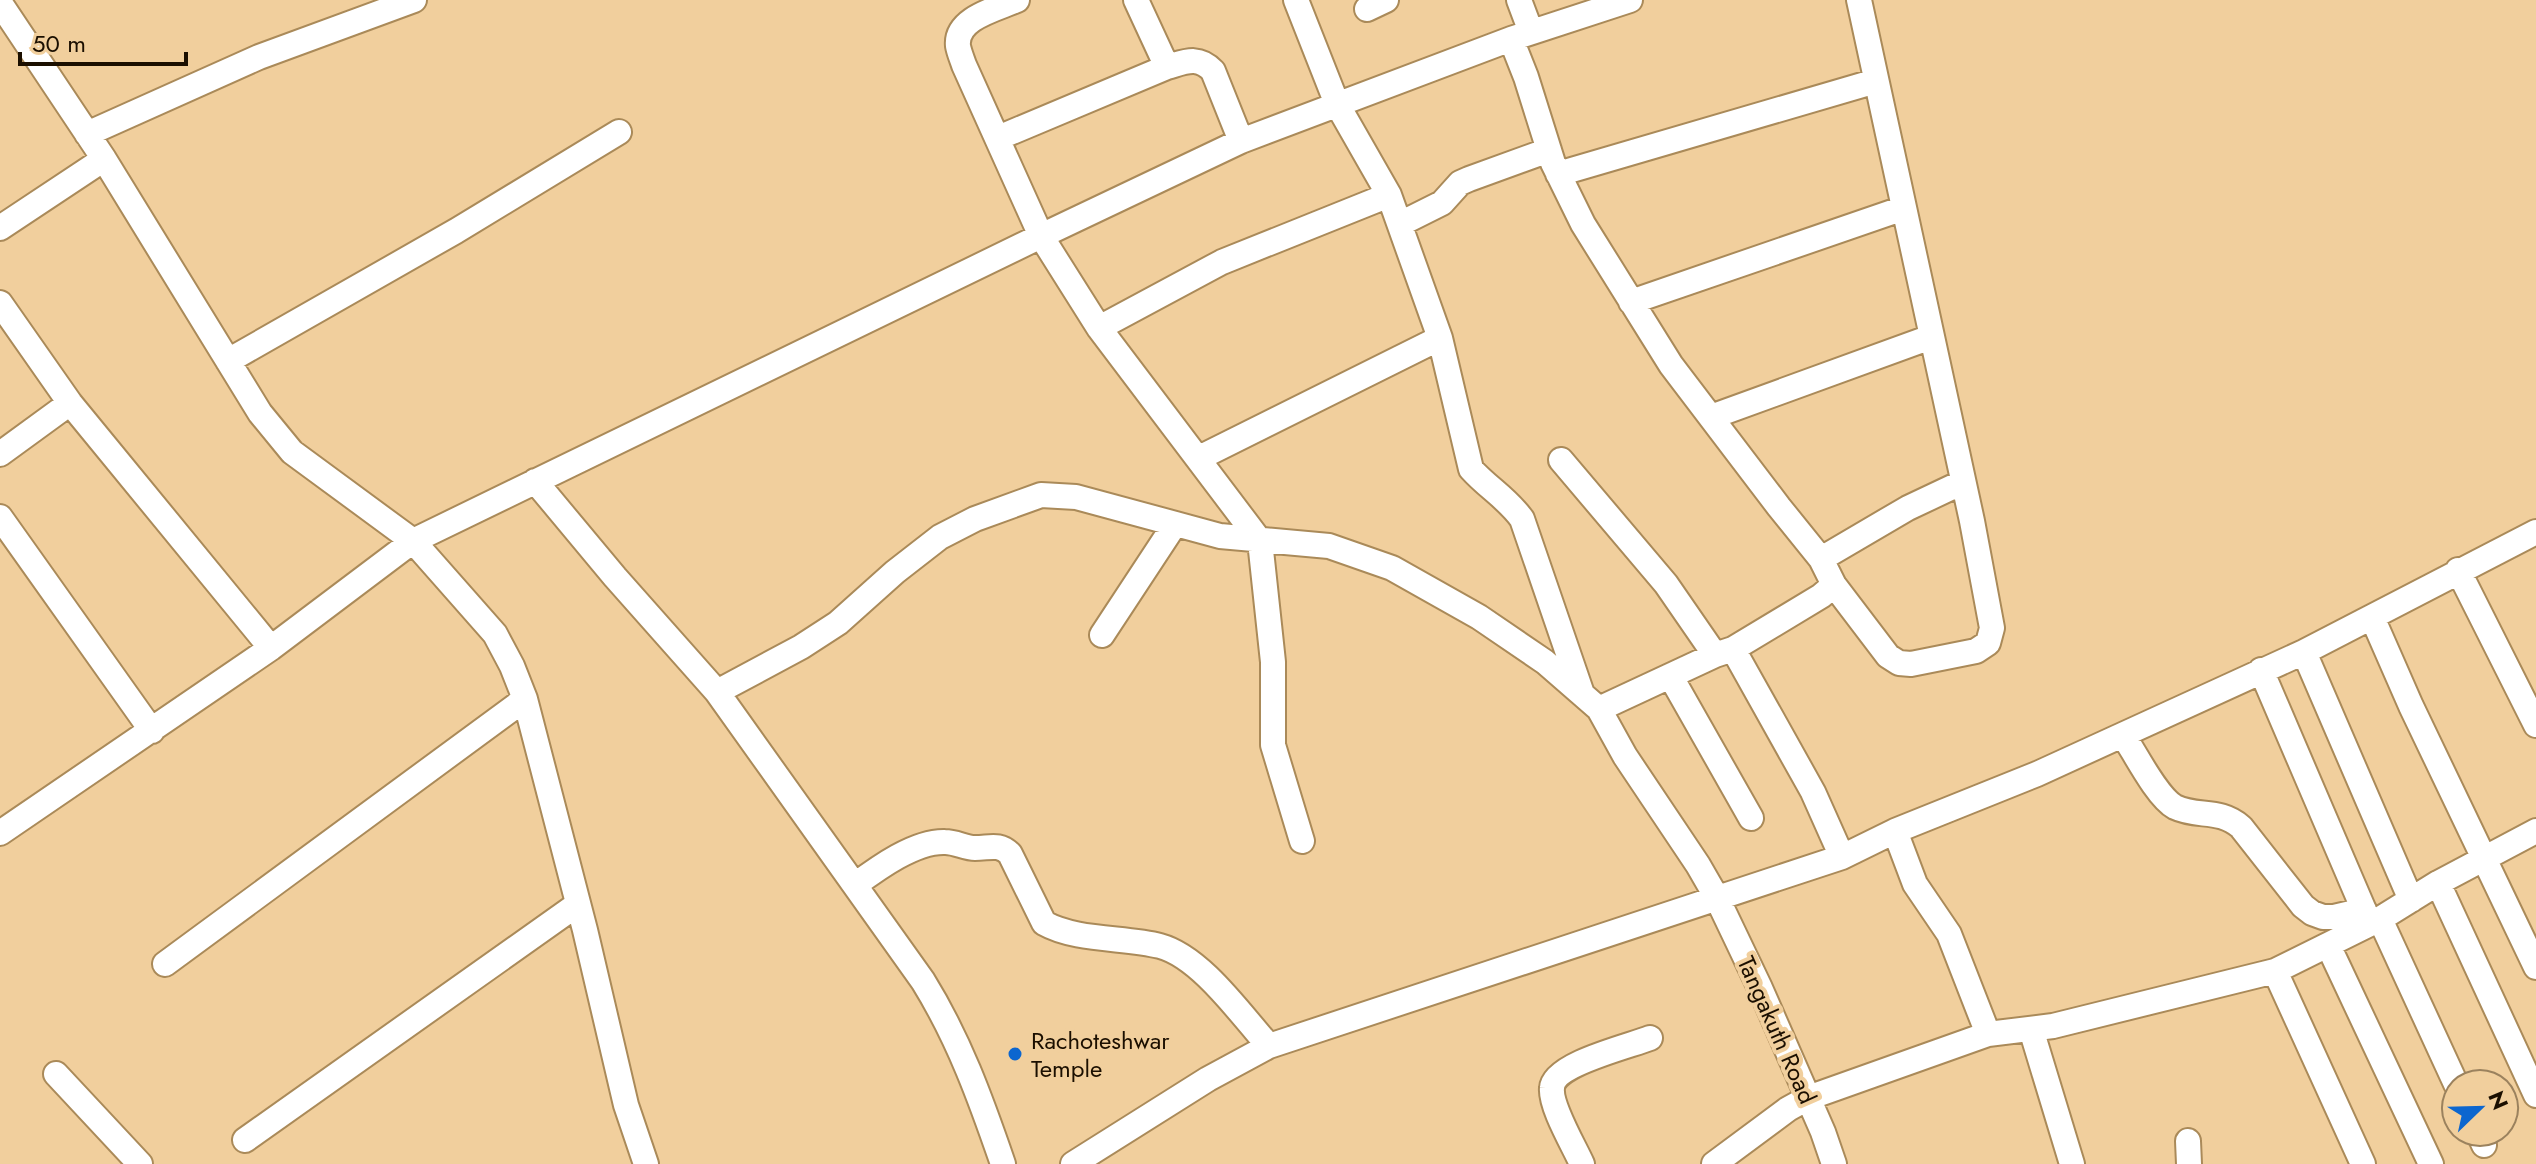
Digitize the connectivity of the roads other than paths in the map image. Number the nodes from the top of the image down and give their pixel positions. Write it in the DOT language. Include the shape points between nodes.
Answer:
graph roads {
  1 [pos="414,0"];
  2 [pos="1017,0"];
  3 [pos="1136,0"];
  4 [pos="1296,0"];
  5 [pos="1519,0"];
  6 [pos="1630,0"];
  7 [pos="1859,0"];
  8 [pos="0,3"];
  9 [pos="1521,35"];
  10 [pos="1167,67"];
  11 [pos="1876,81"];
  12 [pos="1337,104"];
  13 [pos="619,132"];
  14 [pos="87,134"];
  15 [pos="998,138"];
  16 [pos="1241,141"];
  17 [pos="1549,150"];
  18 [pos="104,159"];
  19 [pos="1558,174"];
  20 [pos="1389,195"];
  21 [pos="1904,208"];
  22 [pos="1400,224"];
  23 [pos="0,228"];
  24 [pos="1041,236"];
  25 [pos="1631,302"];
  26 [pos="0,303"];
  27 [pos="1099,328"];
  28 [pos="1931,337"];
  29 [pos="1440,338"];
  30 [pos="228,361"];
  31 [pos="70,403"];
  32 [pos="1711,417"];
  33 [pos="0,454"];
  34 [pos="1199,458"];
  35 [pos="1561,460"];
  36 [pos="535,481"];
  37 [pos="1963,482"];
  38 [pos="0,517"];
  39 [pos="1175,524"];
  40 [pos="2536,532"];
  41 [pos="413,541"];
  42 [pos="1260,541"];
  43 [pos="1821,559"];
  44 [pos="2458,570"];
  45 [pos="1834,585"];
  46 [pos="2372,617"];
  47 [pos="1102,635"];
  48 [pos="271,648"];
  49 [pos="1724,652"];
  50 [pos="2304,652"];
  51 [pos="2261,670"];
  52 [pos="1671,677"];
  53 [pos="717,692"];
  54 [pos="525,699"];
  55 [pos="1590,702"];
  56 [pos="2536,725"];
  57 [pos="152,731"];
  58 [pos="2123,735"];
  59 [pos="1751,818"];
  60 [pos="1895,831"];
  61 [pos="2536,831"];
  62 [pos="0,833"];
  63 [pos="1302,841"];
  64 [pos="1842,857"];
  65 [pos="2484,859"];
  66 [pos="2438,883"];
  67 [pos="855,885"];
  68 [pos="1717,898"];
  69 [pos="2411,900"];
  70 [pos="578,904"];
  71 [pos="2371,918"];
  72 [pos="2328,945"];
  73 [pos="165,964"];
  74 [pos="2536,967"];
  75 [pos="2275,971"];
  76 [pos="2031,1029"];
  77 [pos="1988,1034"];
  78 [pos="1650,1038"];
  79 [pos="1269,1046"];
  80 [pos="2448,1068"];
  81 [pos="56,1074"];
  82 [pos="2536,1095"];
  83 [pos="1808,1098"];
  84 [pos="245,1140"];
  85 [pos="140,1164"];
  86 [pos="646,1164"];
  87 [pos="1003,1164"];
  88 [pos="1073,1164"];
  89 [pos="1582,1164"];
  90 [pos="1714,1164"];
  91 [pos="1834,1164"];
  92 [pos="2072,1164"];
  93 [pos="2363,1164"];
  94 [pos="2431,1164"];
  1 -- 14 [label="street" via="259,57"];
  2 -- 15 [label="street" via="972,19 961,30 958,45"];
  3 -- 10 [label="street"];
  4 -- 12 [label="street"];
  5 -- 9 [label="street"];
  6 -- 9 [label="street"];
  7 -- 11 [label="street"];
  8 -- 14 [label="street"];
  9 -- 12 [label="street"];
  9 -- 17 [label="street" via="1526,77"];
  10 -- 15 [label="street"];
  10 -- 16 [label="street" via="1196,60 1207,64"];
  11 -- 19 [label="street"];
  11 -- 21 [label="street"];
  12 -- 16 [label="street"];
  12 -- 20 [label="street"];
  13 -- 30 [label="street"];
  14 -- 18 [label="street"];
  15 -- 24 [label="street"];
  16 -- 24 [label="street"];
  17 -- 19 [label="street"];
  17 -- 22 [label="street" via="1460,183 1442,203"];
  18 -- 23 [label="street"];
  18 -- 30 [label="street"];
  19 -- 25 [label="street"];
  20 -- 22 [label="street"];
  20 -- 27 [label="street" via="1222,262"];
  21 -- 25 [label="street"];
  21 -- 28 [label="street"];
  22 -- 29 [label="street"];
  24 -- 27 [label="street"];
  24 -- 36 [label="street"];
  25 -- 32 [label="street"];
  26 -- 31 [label="street"];
  27 -- 34 [label="street"];
  28 -- 32 [label="street"];
  28 -- 37 [label="street"];
  29 -- 34 [label="street"];
  29 -- 55 [label="street" via="1471,469 1522,519"];
  30 -- 41 [label="street" via="292,452"];
  31 -- 33 [label="street"];
  31 -- 48 [label="street"];
  32 -- 43 [label="street"];
  34 -- 42 [label="street"];
  35 -- 49 [label="street"];
  36 -- 41 [label="street"];
  36 -- 53 [label="street"];
  37 -- 43 [label="street"];
  37 -- 45 [label="street" via="1992,628 1988,643 1976,651 1899,663"];
  38 -- 57 [label="street"];
  39 -- 42 [label="street"];
  39 -- 47 [label="street"];
  39 -- 53 [label="street" via="1076,497 1041,495 975,519 929,545 838,623"];
  40 -- 44 [label="street"];
  41 -- 48 [label="street"];
  41 -- 54 [label="street" via="495,634"];
  42 -- 55 [label="street" via="1329,546 1392,568 1479,617 1545,662"];
  42 -- 63 [label="street" via="1273,662 1273,745"];
  43 -- 45 [label="street"];
  44 -- 46 [label="street"];
  44 -- 56 [label="street"];
  45 -- 49 [label="street"];
  46 -- 50 [label="street"];
  46 -- 65 [label="street"];
  48 -- 57 [label="street"];
  49 -- 52 [label="street"];
  49 -- 64 [label="street" via="1813,792"];
  50 -- 51 [label="street"];
  50 -- 69 [label="street"];
  51 -- 58 [label="street"];
  51 -- 71 [label="street"];
  52 -- 55 [label="street"];
  52 -- 59 [label="street"];
  53 -- 67 [label="street"];
  54 -- 70 [label="street"];
  54 -- 73 [label="street"];
  55 -- 68 [label="street, Tangakuth Road"];
  57 -- 62 [label="street"];
  58 -- 60 [label="street"];
  58 -- 71 [label="street" via="2165,799 2178,808 2230,818 2303,906 2323,917"];
  60 -- 64 [label="street"];
  60 -- 77 [label="street" via="1915,884 1949,934"];
  61 -- 65 [label="street"];
  64 -- 68 [label="street"];
  65 -- 66 [label="street"];
  65 -- 74 [label="street"];
  66 -- 69 [label="street"];
  66 -- 82 [label="street"];
  67 -- 79 [label="street" via="925,845 942,841 1004,848 1044,923 1178,953"];
  67 -- 87 [label="street" via="944,1014 972,1074"];
  68 -- 79 [label="street"];
  68 -- 83 [label="street, Tangakuth Road"];
  69 -- 71 [label="street"];
  70 -- 84 [label="street"];
  70 -- 86 [label="street" via="626,1105"];
  71 -- 72 [label="street"];
  71 -- 80 [label="street"];
  72 -- 75 [label="street"];
  72 -- 94 [label="street"];
  75 -- 76 [label="street"];
  75 -- 93 [label="street"];
  76 -- 77 [label="street"];
  76 -- 92 [label="street"];
  77 -- 83 [label="street"];
  78 -- 89 [label="street" via="1579,1063 1554,1079 1555,1103"];
  79 -- 88 [label="street"];
  81 -- 85 [label="street"];
  83 -- 90 [label="street"];
  83 -- 91 [label="street, Tangakuth Road"];
}
